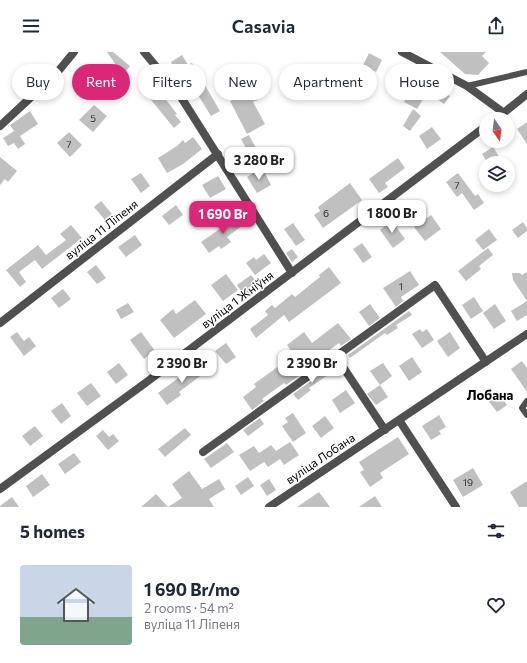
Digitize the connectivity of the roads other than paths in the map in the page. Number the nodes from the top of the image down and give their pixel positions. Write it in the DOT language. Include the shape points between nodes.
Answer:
graph roads {
  1 [pos="74,52"];
  2 [pos="144,52"];
  3 [pos="402,52"];
  4 [pos="527,72"];
  5 [pos="467,86"];
  6 [pos="527,94"];
  7 [pos="504,112"];
  8 [pos="0,126"];
  9 [pos="479,131"];
  10 [pos="218,154"];
  11 [pos="292,273"];
  12 [pos="0,323"];
  13 [pos="527,334"];
  14 [pos="335,355"];
  15 [pos="486,362"];
  16 [pos="527,401"];
  17 [pos="527,415"];
  18 [pos="399,420"];
  19 [pos="385,430"];
  20 [pos="203,452"];
  21 [pos="0,489"];
  22 [pos="269,507"];
  23 [pos="456,507"];
  1 -- 8 [label="street" via="56,74"];
  2 -- 10 [label="street" via="179,94"];
  3 -- 5 [label="street"];
  4 -- 5 [label="lane"];
  5 -- 7 [label="street"];
  6 -- 7 [label="street"];
  9 -- 11 [label="street, вуліца 1 Жніўня"];
  10 -- 11 [label="street"];
  10 -- 12 [label="street, вуліца 11 Ліпеня"];
  11 -- 21 [label="street, вуліца 1 Жніўня"];
  13 -- 15 [label="street, вуліца Лобана"];
  14 -- 15 [label="street" via="435,284"];
  14 -- 19 [label="street"];
  14 -- 20 [label="street"];
  15 -- 18 [label="street, вуліца Лобана"];
  16 -- 17 [label="lane" via="522,408"];
  18 -- 19 [label="street, вуліца Лобана"];
  18 -- 23 [label="street"];
  19 -- 22 [label="street, вуліца Лобана"];
}
